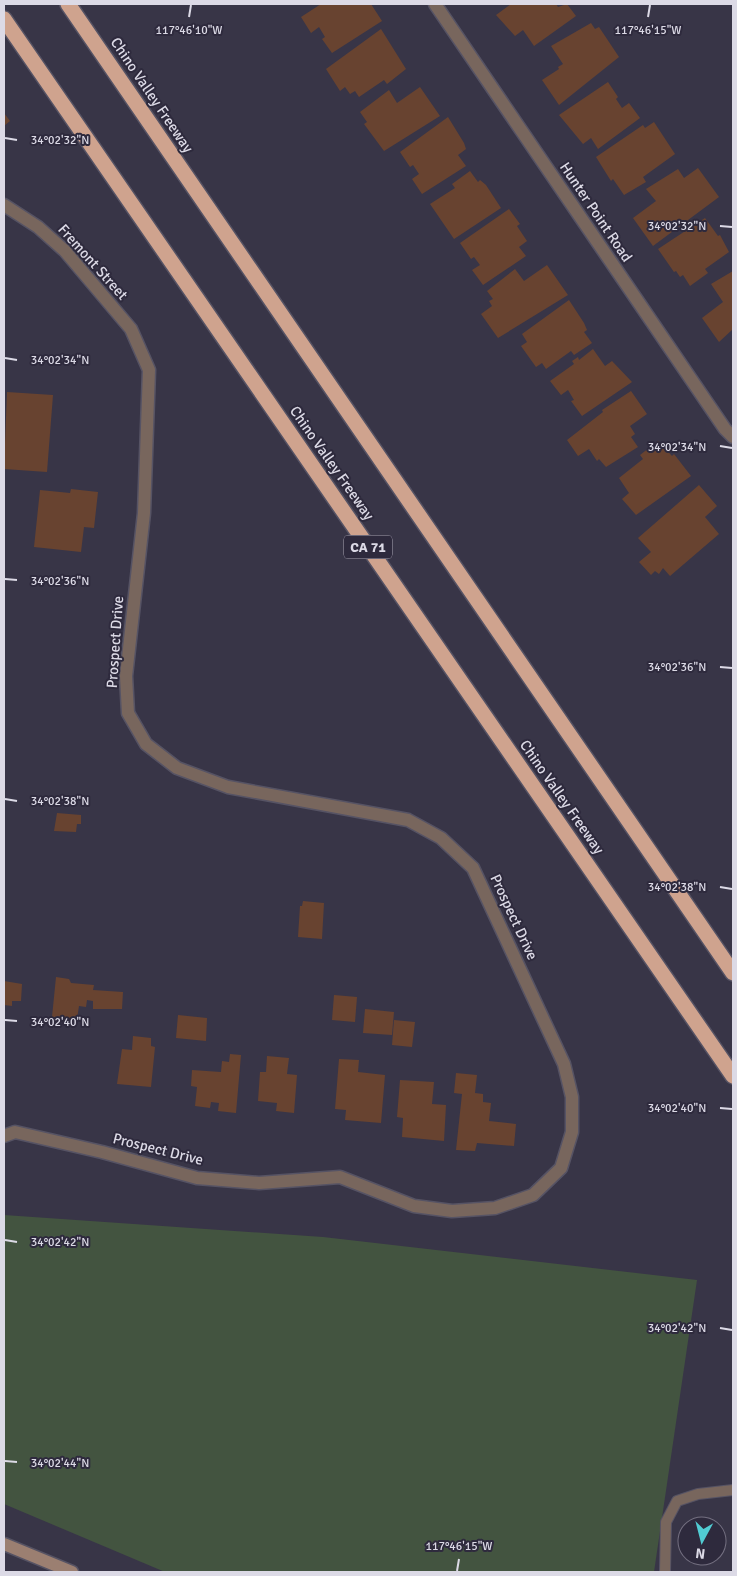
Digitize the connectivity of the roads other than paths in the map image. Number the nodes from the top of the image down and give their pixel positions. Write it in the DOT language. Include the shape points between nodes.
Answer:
graph roads {
  1 [pos="68,4"];
  2 [pos="434,4"];
  3 [pos="4,19"];
  4 [pos="4,205"];
  5 [pos="131,329"];
  6 [pos="733,437"];
  7 [pos="733,973"];
  8 [pos="733,1076"];
  9 [pos="4,1136"];
  10 [pos="733,1490"];
  11 [pos="4,1544"];
  12 [pos="72,1572"];
  13 [pos="665,1572"];
  1 -- 7 [label="highway, Chino Valley Freeway"];
  2 -- 6 [label="street, Hunter Point Road"];
  3 -- 8 [label="highway, Chino Valley Freeway / CA 71"];
  4 -- 5 [label="street, Fremont Street" via="38,227 65,251"];
  5 -- 9 [label="street, Prospect Drive" via="148,370 144,512 126,676 128,713 146,744 177,768 228,787 408,820 441,838 474,868 564,1064 572,1097 572,1132 561,1168 533,1195 495,1208 452,1211 414,1206 340,1177 259,1182 197,1178 15,1132"];
  10 -- 13 [label="lane" via="698,1494 677,1501 666,1522"];
  11 -- 12 [label="street"];
}
